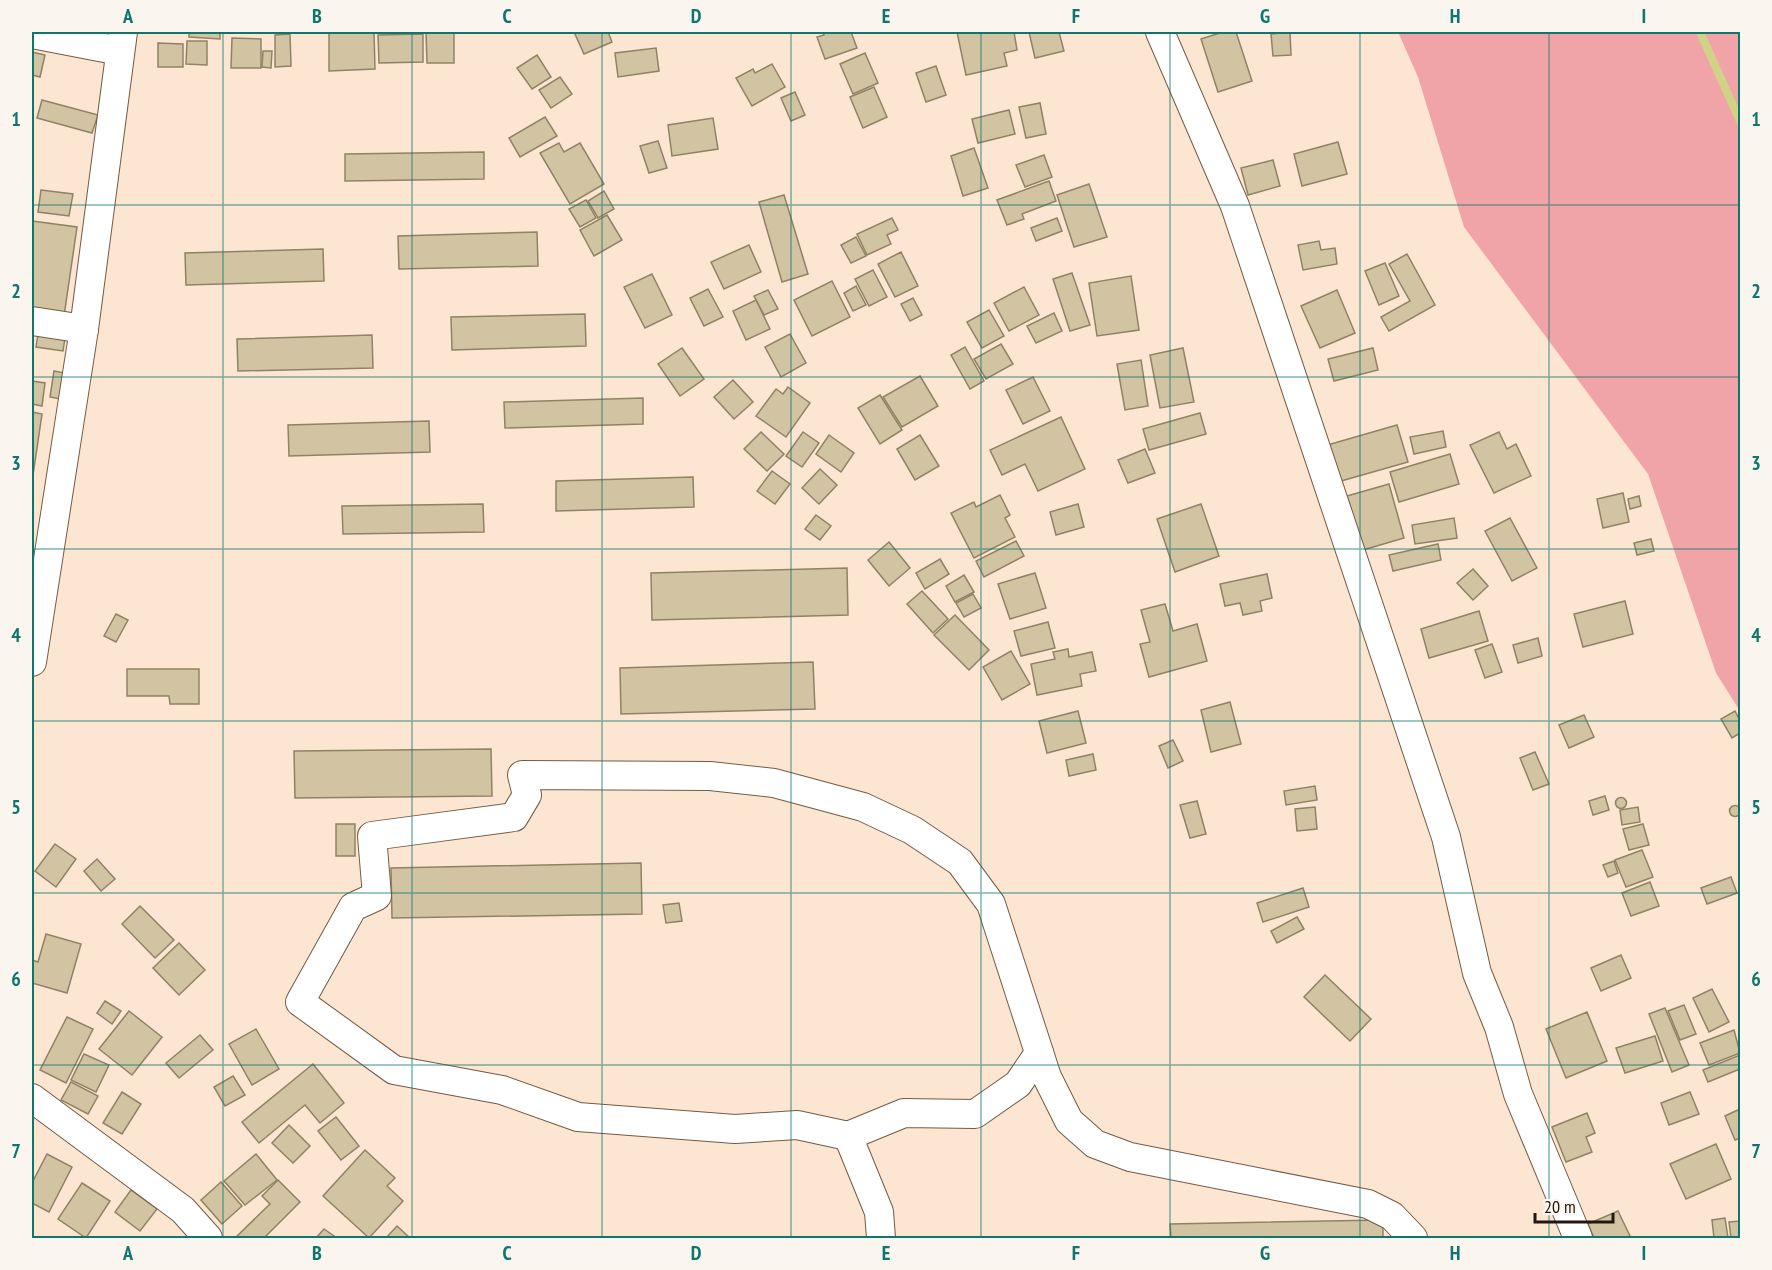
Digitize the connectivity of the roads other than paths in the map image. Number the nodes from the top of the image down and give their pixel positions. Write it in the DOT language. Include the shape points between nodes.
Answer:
graph roads {
  1 [pos="1160,32"];
  2 [pos="32,34"];
  3 [pos="121,41"];
  4 [pos="32,321"];
  5 [pos="84,329"];
  6 [pos="32,650"];
  7 [pos="1039,1053"];
  8 [pos="32,1098"];
  9 [pos="848,1136"];
  10 [pos="208,1239"];
  11 [pos="881,1239"];
  12 [pos="1413,1239"];
  13 [pos="1578,1239"];
  1 -- 13 [label="street" via="1235,206 1446,837 1478,973 1518,1094"];
  2 -- 3 [label="street"];
  3 -- 5 [label="street"];
  4 -- 5 [label="street"];
  5 -- 6 [label="street"];
  7 -- 9 [label="street" via="1018,1084 975,1114 904,1113"];
  7 -- 9 [label="street" via="990,904 960,862 912,830 863,807 774,783 710,776 522,775 527,795 514,817 372,836 377,896 352,908 300,1002 394,1070 502,1090 578,1117 735,1129 797,1125"];
  7 -- 12 [label="street" via="1069,1121 1095,1144 1130,1157 1368,1204 1392,1216"];
  8 -- 10 [label="street" via="183,1210"];
  9 -- 11 [label="street" via="879,1212"];
}
